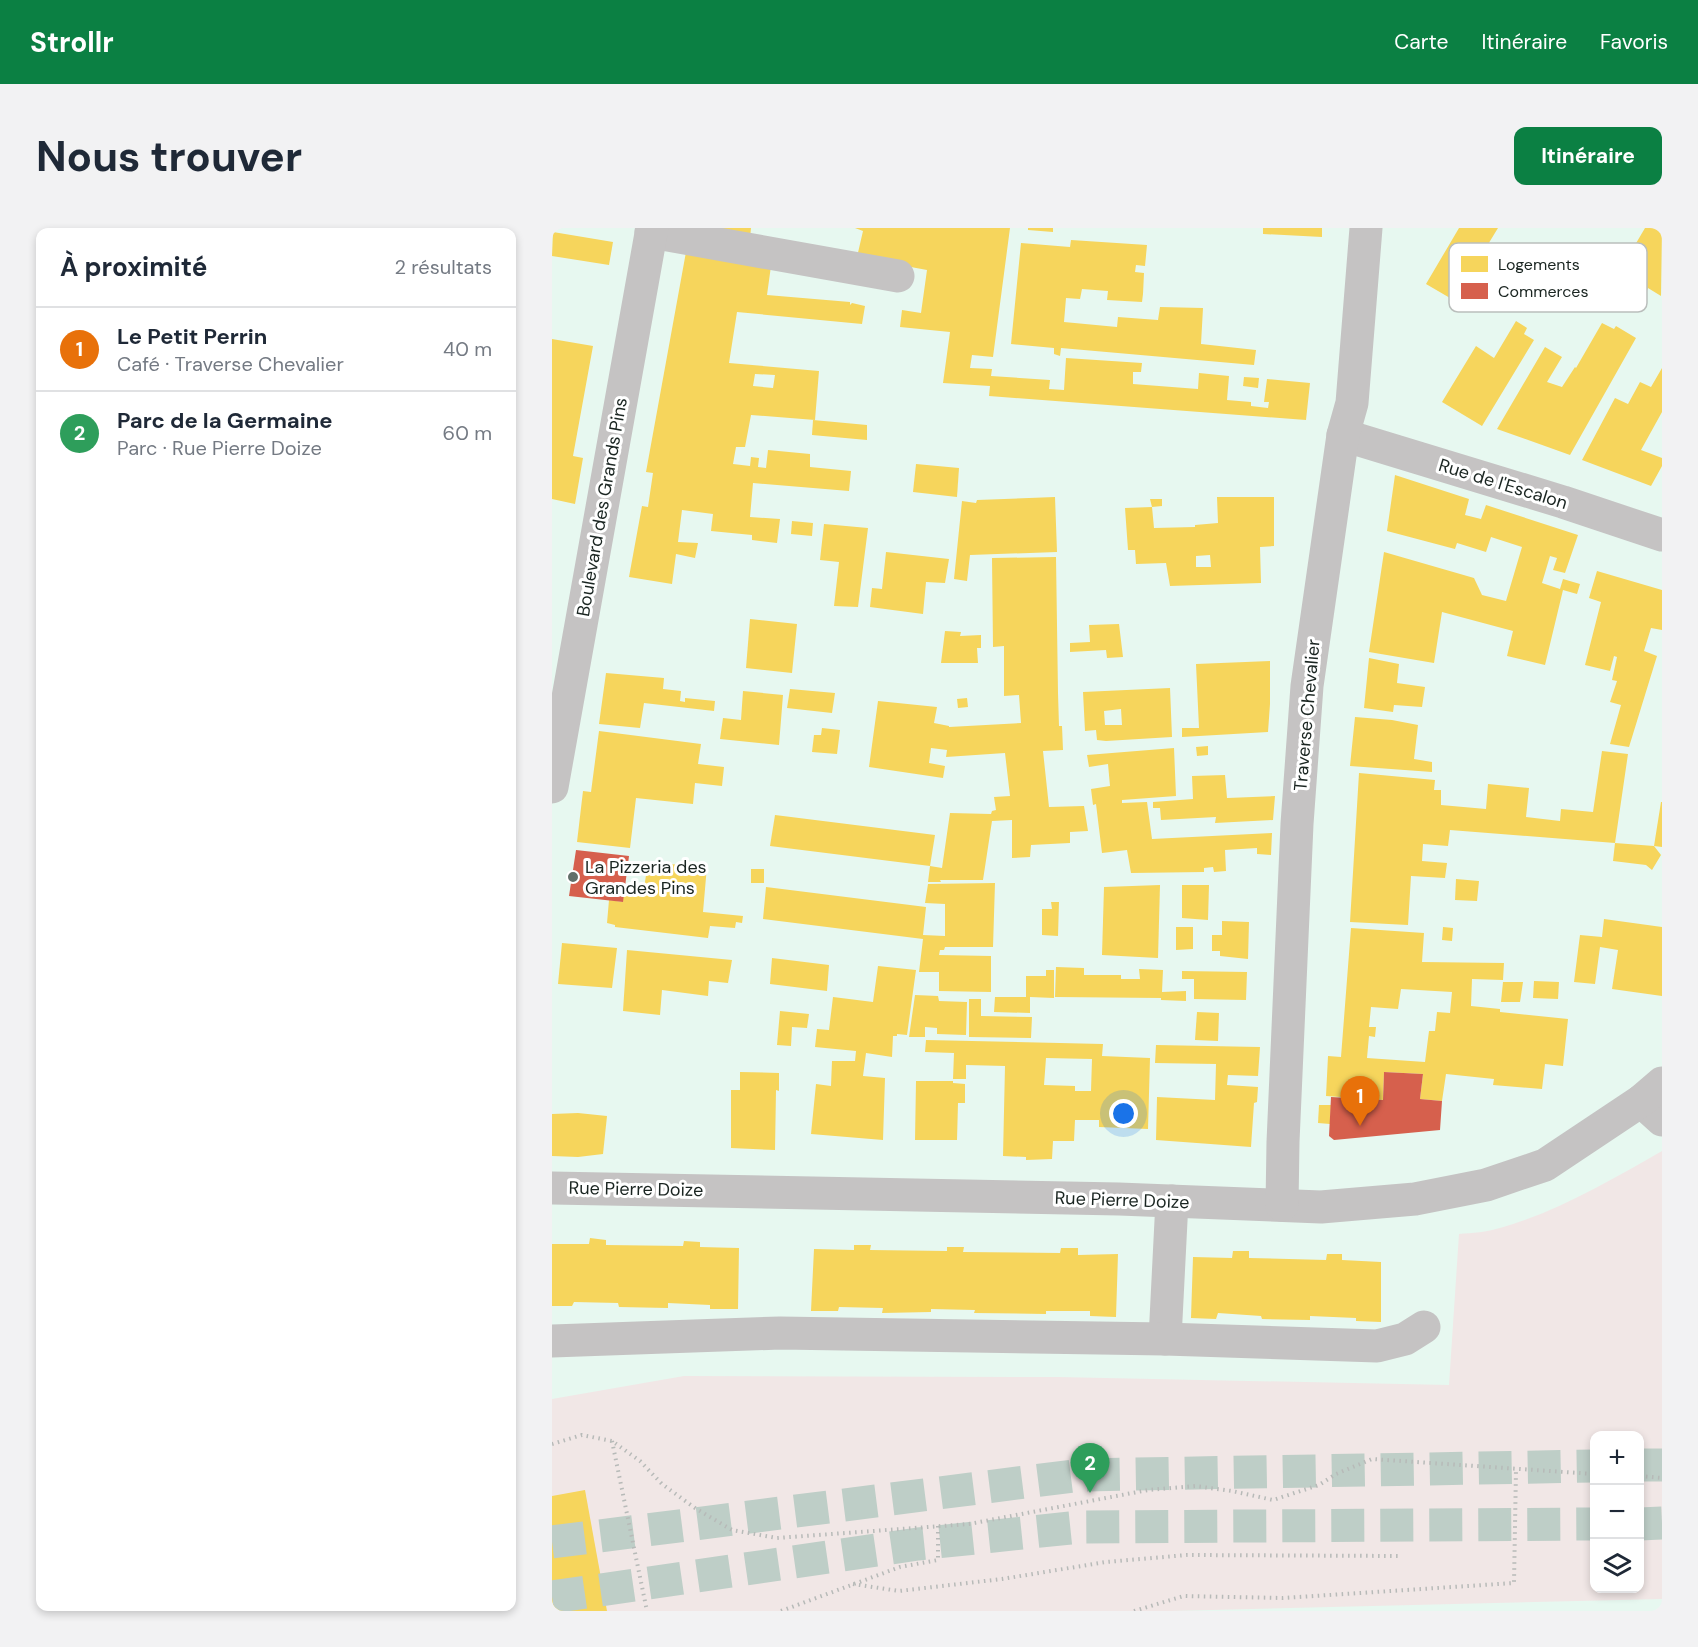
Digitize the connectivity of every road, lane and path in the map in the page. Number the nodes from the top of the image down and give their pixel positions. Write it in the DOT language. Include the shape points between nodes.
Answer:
graph roads {
  1 [pos="1366,228"];
  2 [pos="652,230"];
  3 [pos="898,276"];
  4 [pos="1343,435"];
  5 [pos="1662,535"];
  6 [pos="552,787"];
  7 [pos="1655,1101"];
  8 [pos="552,1188"];
  9 [pos="1172,1202"];
  10 [pos="1282,1205"];
  11 [pos="1424,1327"];
  12 [pos="1165,1339"];
  13 [pos="552,1341"];
  14 [pos="612,1441"];
  15 [pos="552,1444"];
  16 [pos="1516,1469"];
  17 [pos="1590,1474"];
  18 [pos="1644,1476"];
  19 [pos="1662,1478"];
  20 [pos="938,1526"];
  21 [pos="1400,1556"];
  22 [pos="853,1584"];
  23 [pos="647,1611"];
  24 [pos="781,1611"];
  25 [pos="1134,1611"];
  1 -- 4 [label="street, Traverse Chevalier" via="1352,403"];
  2 -- 3 [label="street"];
  2 -- 6 [label="street, Boulevard des Grands Pins"];
  4 -- 5 [label="street, Rue de l'Escalon"];
  4 -- 10 [label="street, Traverse Chevalier" via="1307,686 1297,824"];
  7 -- 10 [label="street, Rue Pierre Doize" via="1545,1164 1486,1185 1415,1200 1321,1207"];
  8 -- 9 [label="street, Rue Pierre Doize"];
  9 -- 10 [label="street, Rue Pierre Doize"];
  9 -- 12 [label="street"];
  11 -- 12 [label="street" via="1405,1339 1377,1346"];
  12 -- 13 [label="street" via="780,1333"];
  14 -- 15 [label="path" via="582,1436"];
  14 -- 20 [label="path" via="640,1461 662,1484 732,1530 777,1538"];
  14 -- 23 [label="path"];
  16 -- 17 [label="path"];
  16 -- 20 [label="path" via="1372,1459 1319,1485 1273,1500 1195,1486 1148,1490 969,1524"];
  16 -- 25 [label="path" via="1514,1583 1307,1597 1184,1596"];
  18 -- 19 [label="path"];
  20 -- 22 [label="path" via="938,1560 900,1567"];
  21 -- 22 [label="path" via="1187,1555 1106,1562 899,1591"];
  22 -- 24 [label="path"];
}
